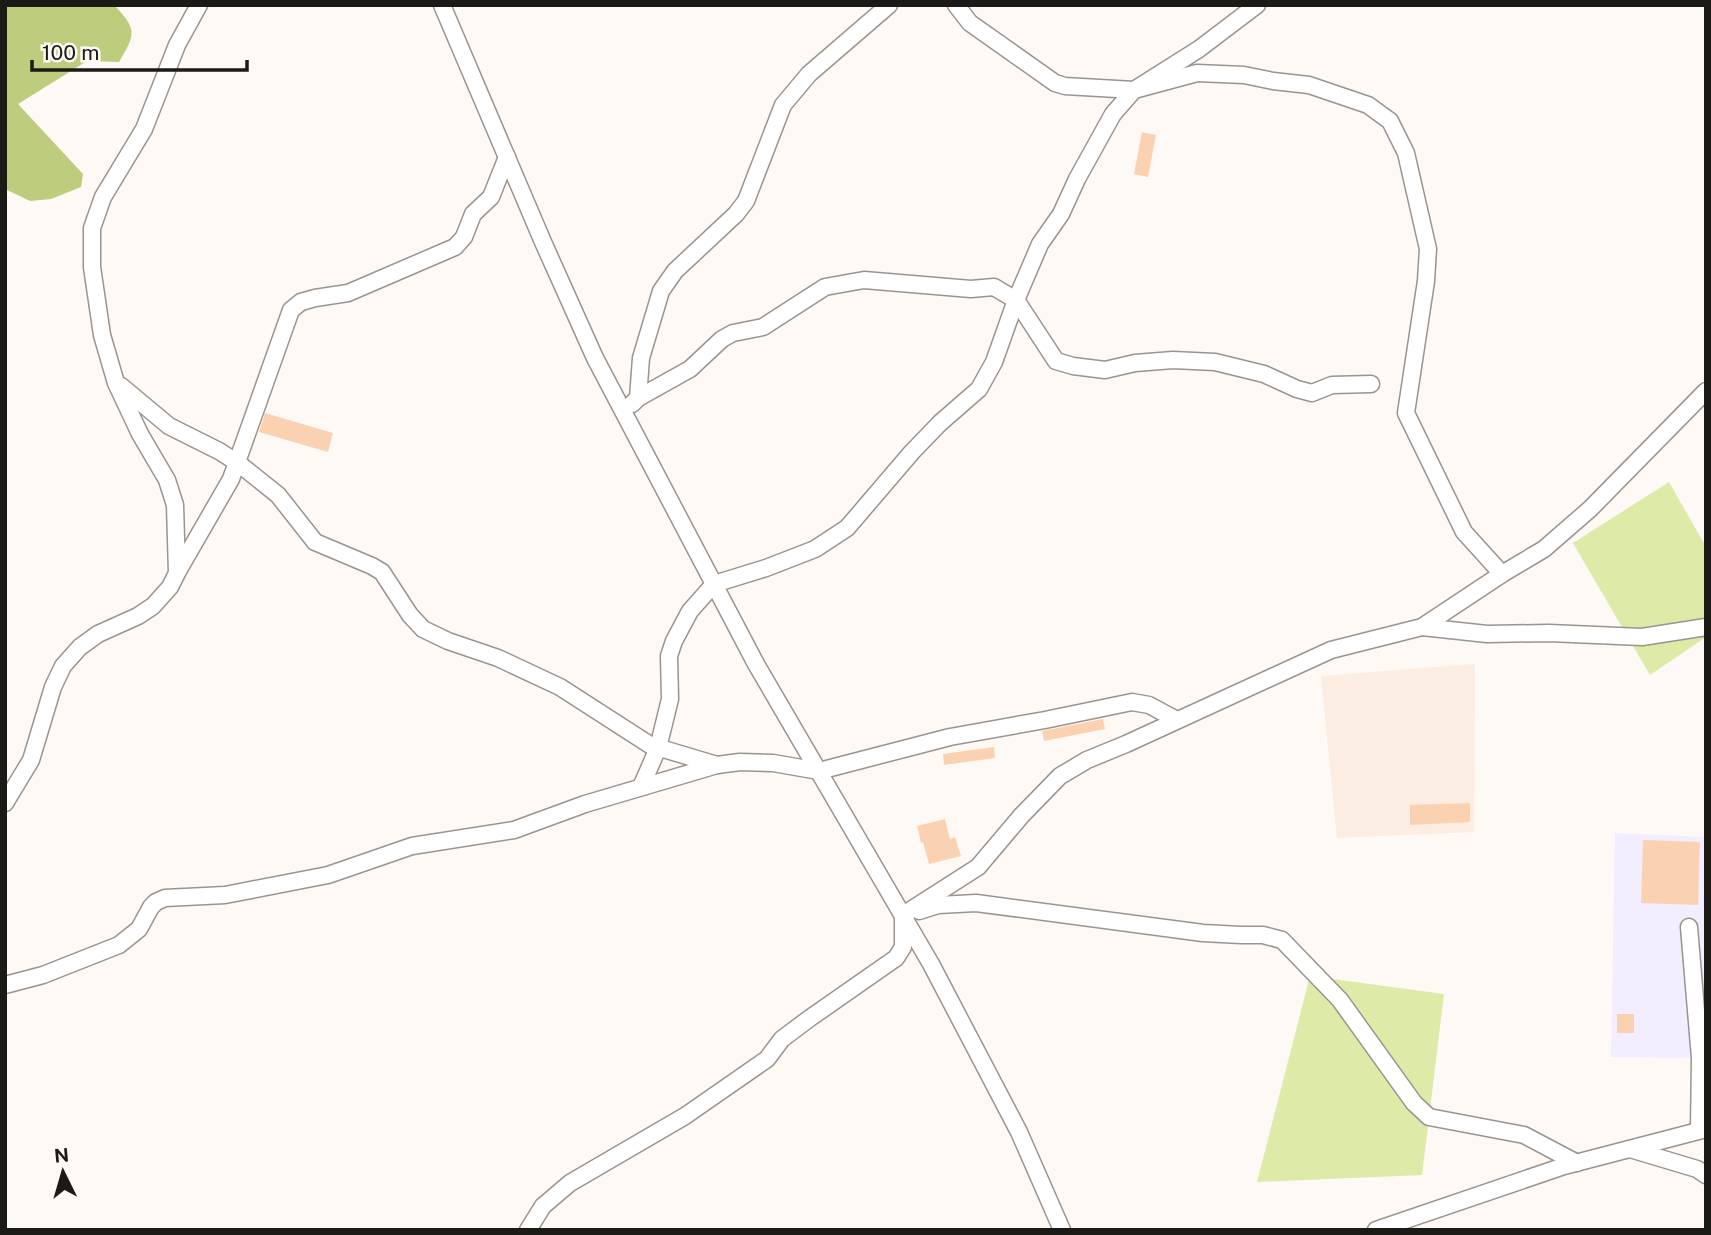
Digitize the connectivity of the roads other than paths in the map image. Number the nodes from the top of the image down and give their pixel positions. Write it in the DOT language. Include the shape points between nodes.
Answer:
graph roads {
  1 [pos="199,5"];
  2 [pos="442,5"];
  3 [pos="889,5"];
  4 [pos="956,5"];
  5 [pos="1256,5"];
  6 [pos="1134,90"];
  7 [pos="507,158"];
  8 [pos="1016,300"];
  9 [pos="116,383"];
  10 [pos="1371,384"];
  11 [pos="1706,391"];
  12 [pos="638,398"];
  13 [pos="624,412"];
  14 [pos="238,463"];
  15 [pos="177,573"];
  16 [pos="1502,574"];
  17 [pos="714,584"];
  18 [pos="1422,627"];
  19 [pos="1706,627"];
  20 [pos="1177,720"];
  21 [pos="658,748"];
  22 [pos="717,765"];
  23 [pos="819,771"];
  24 [pos="641,787"];
  25 [pos="5,803"];
  26 [pos="903,915"];
  27 [pos="1689,927"];
  28 [pos="5,985"];
  29 [pos="1702,1129"];
  30 [pos="1628,1149"];
  31 [pos="1577,1163"];
  32 [pos="1706,1175"];
  33 [pos="528,1230"];
  34 [pos="1062,1230"];
  35 [pos="1376,1230"];
  1 -- 9 [label="street" via="177,45 144,129 103,197 92,228 92,267 102,335"];
  2 -- 7 [label="street"];
  3 -- 12 [label="street" via="809,74 783,105 746,201 675,271 661,292 641,358"];
  4 -- 6 [label="street" via="970,23 1055,83"];
  5 -- 6 [label="street" via="1199,49"];
  6 -- 8 [label="street" via="1113,114 1061,214 1040,244"];
  6 -- 16 [label="street" via="1197,74 1244,75 1310,85 1368,105 1390,121 1406,153 1428,249 1406,413 1464,532"];
  7 -- 13 [label="street" via="595,358"];
  7 -- 14 [label="street" via="491,197 473,214 455,247 348,293 301,302 291,310"];
  8 -- 10 [label="street" via="1056,361 1073,366 1105,370 1174,360 1215,362 1312,393 1332,385"];
  8 -- 12 [label="street" via="994,287 864,280 825,287 763,327 722,339 690,369"];
  8 -- 17 [label="street" via="979,389 912,452 847,528 815,550"];
  9 -- 14 [label="street" via="170,426"];
  9 -- 15 [label="street" via="167,480 177,531"];
  11 -- 16 [label="street" via="1590,509 1544,549"];
  12 -- 13 [label="street"];
  13 -- 17 [label="street"];
  14 -- 15 [label="street"];
  14 -- 21 [label="street" via="278,495 315,542 382,572 423,629 560,687"];
  15 -- 25 [label="street" via="153,606 98,634 63,666 32,760"];
  16 -- 18 [label="street"];
  17 -- 21 [label="street" via="690,611 671,649 670,699"];
  17 -- 23 [label="street"];
  18 -- 19 [label="street" via="1487,634 1642,637"];
  18 -- 20 [label="street" via="1331,650"];
  20 -- 23 [label="street" via="1149,705 1132,702 950,737"];
  20 -- 26 [label="street" via="1059,776 978,867"];
  21 -- 22 [label="street"];
  21 -- 24 [label="street"];
  22 -- 23 [label="street" via="773,763"];
  22 -- 24 [label="street"];
  23 -- 26 [label="street"];
  24 -- 28 [label="street" via="514,830 412,846 328,875 225,895 165,898 151,907 139,929 119,945"];
  26 -- 31 [label="street" via="937,905 976,903 1282,940 1340,1000 1429,1117 1524,1135"];
  26 -- 33 [label="street" via="903,947 896,958 782,1039 767,1059 685,1116 570,1184 543,1206"];
  26 -- 34 [label="street" via="1019,1132"];
  27 -- 29 [label="street"];
  29 -- 30 [label="street"];
  30 -- 31 [label="street"];
  30 -- 32 [label="street"];
  31 -- 35 [label="street"];
}
